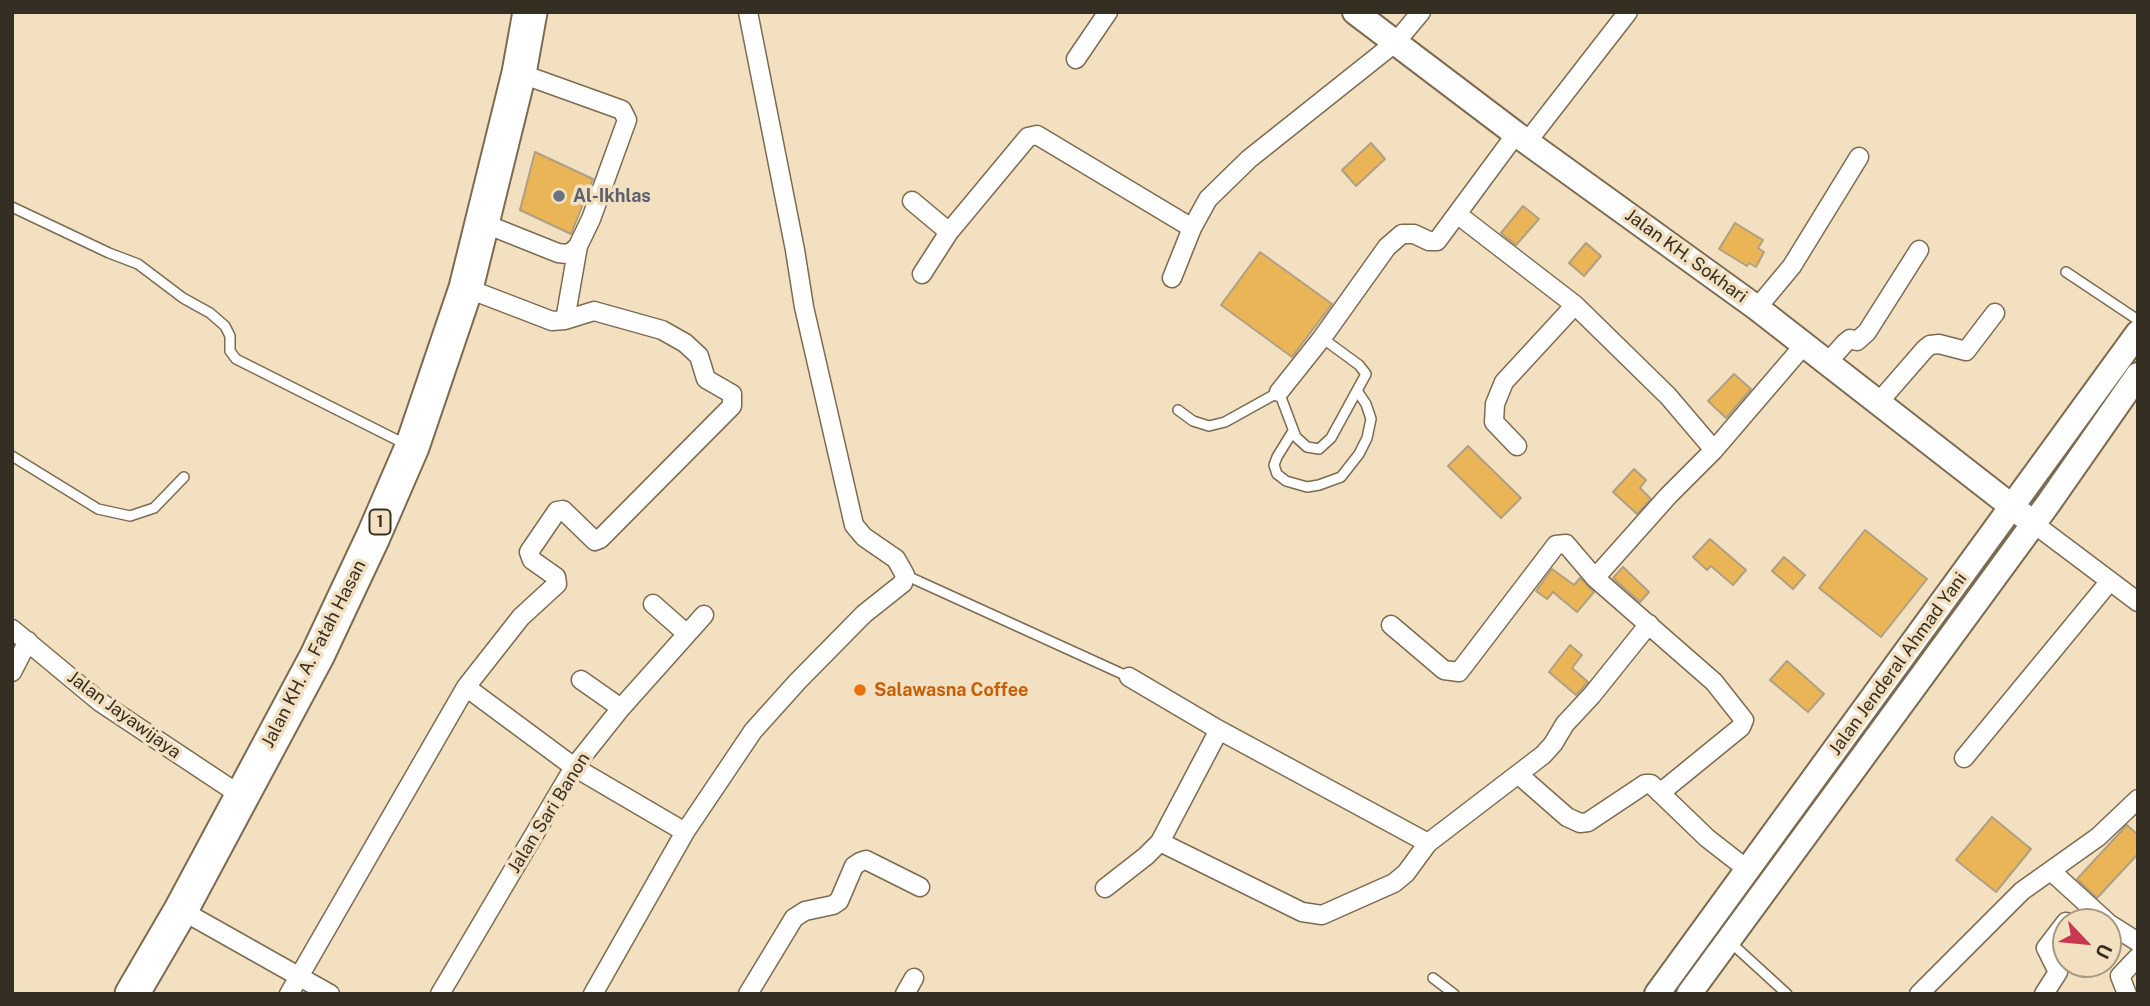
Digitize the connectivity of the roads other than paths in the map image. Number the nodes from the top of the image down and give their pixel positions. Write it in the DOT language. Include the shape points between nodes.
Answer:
graph roads {
  1 [pos="530,12"];
  2 [pos="748,12"];
  3 [pos="1108,12"];
  4 [pos="1355,12"];
  5 [pos="1421,12"];
  6 [pos="1628,12"];
  7 [pos="1396,42"];
  8 [pos="1076,59"];
  9 [pos="519,73"];
  10 [pos="1522,138"];
  11 [pos="1860,157"];
  12 [pos="912,201"];
  13 [pos="12,207"];
  14 [pos="1457,214"];
  15 [pos="483,223"];
  16 [pos="1192,228"];
  17 [pos="949,232"];
  18 [pos="579,246"];
  19 [pos="1919,250"];
  20 [pos="2066,272"];
  21 [pos="922,274"];
  22 [pos="1172,278"];
  23 [pos="466,288"];
  24 [pos="1575,305"];
  25 [pos="1757,307"];
  26 [pos="1995,313"];
  27 [pos="565,320"];
  28 [pos="2138,320"];
  29 [pos="2138,333"];
  30 [pos="1322,338"];
  31 [pos="1804,345"];
  32 [pos="1827,363"];
  33 [pos="2138,375"];
  34 [pos="1279,392"];
  35 [pos="1358,392"];
  36 [pos="1878,403"];
  37 [pos="1178,410"];
  38 [pos="1293,431"];
  39 [pos="1517,446"];
  40 [pos="412,447"];
  41 [pos="1714,450"];
  42 [pos="12,456"];
  43 [pos="184,477"];
  44 [pos="2012,506"];
  45 [pos="2034,523"];
  46 [pos="905,575"];
  47 [pos="1595,578"];
  48 [pos="2110,581"];
  49 [pos="2138,602"];
  50 [pos="653,604"];
  51 [pos="704,615"];
  52 [pos="1649,624"];
  53 [pos="1391,625"];
  54 [pos="12,629"];
  55 [pos="687,634"];
  56 [pos="29,642"];
  57 [pos="12,672"];
  58 [pos="1129,677"];
  59 [pos="580,680"];
  60 [pos="466,687"];
  61 [pos="621,708"];
  62 [pos="1219,730"];
  63 [pos="1964,758"];
  64 [pos="574,767"];
  65 [pos="1519,775"];
  66 [pos="1660,793"];
  67 [pos="240,795"];
  68 [pos="2138,799"];
  69 [pos="685,832"];
  70 [pos="1160,842"];
  71 [pos="1428,844"];
  72 [pos="1748,870"];
  73 [pos="2051,871"];
  74 [pos="920,887"];
  75 [pos="1105,888"];
  76 [pos="2084,900"];
  77 [pos="2077,908"];
  78 [pos="2092,908"];
  79 [pos="181,910"];
  80 [pos="2122,932"];
  81 [pos="2052,940"];
  82 [pos="1729,941"];
  83 [pos="2138,942"];
  84 [pos="2138,957"];
  85 [pos="2052,960"];
  86 [pos="299,976"];
  87 [pos="914,978"];
  88 [pos="1433,978"];
  89 [pos="2054,978"];
  90 [pos="1781,992"];
  91 [pos="132,994"];
  92 [pos="289,994"];
  93 [pos="330,994"];
  94 [pos="440,994"];
  95 [pos="593,994"];
  96 [pos="748,994"];
  97 [pos="905,994"];
  98 [pos="1454,994"];
  99 [pos="1657,994"];
  100 [pos="1689,994"];
  101 [pos="1919,994"];
  102 [pos="2044,994"];
  103 [pos="2127,994"];
  1 -- 9 [label="highway, Jalan KH. A. Fatah Hasan / 1"];
  2 -- 46 [label="street" via="806,320 854,525 896,559"];
  3 -- 8 [label="street"];
  4 -- 7 [label="main road, Jalan KH. Sokhari"];
  5 -- 7 [label="street"];
  6 -- 10 [label="street"];
  7 -- 10 [label="main road, Jalan KH. Sokhari"];
  7 -- 16 [label="street" via="1249,159 1208,199"];
  9 -- 15 [label="highway, Jalan KH. A. Fatah Hasan / 1"];
  9 -- 18 [label="street" via="622,110 627,116"];
  10 -- 14 [label="street"];
  10 -- 25 [label="main road, Jalan KH. Sokhari"];
  11 -- 25 [label="street" via="1792,266"];
  12 -- 17 [label="street"];
  13 -- 40 [label="lane" via="138,264 225,326 236,359"];
  14 -- 24 [label="street"];
  14 -- 30 [label="street" via="1437,241 1402,234 1387,247"];
  15 -- 18 [label="street" via="558,253 567,254"];
  15 -- 23 [label="highway, Jalan KH. A. Fatah Hasan / 1"];
  16 -- 17 [label="street" via="1037,135 1028,137"];
  16 -- 22 [label="street"];
  17 -- 21 [label="street"];
  18 -- 27 [label="street"];
  19 -- 32 [label="street" via="1867,332 1857,341 1845,342"];
  20 -- 28 [label="lane"];
  23 -- 27 [label="street" via="552,321"];
  23 -- 40 [label="highway, Jalan KH. A. Fatah Hasan / 1"];
  24 -- 39 [label="street" via="1504,382 1494,422"];
  24 -- 41 [label="street" via="1668,396"];
  25 -- 31 [label="main road, Jalan KH. Sokhari"];
  26 -- 36 [label="street" via="1966,351 1930,345"];
  27 -- 60 [label="street" via="594,312 662,330 699,356 706,379 732,394 732,406 600,539 595,541 563,510 557,510 529,552 557,584 520,617"];
  29 -- 44 [label="main road, Jalan Jenderal Ahmad Yani"];
  30 -- 34 [label="street"];
  30 -- 35 [label="lane" via="1366,374"];
  31 -- 32 [label="main road, Jalan KH. Sokhari"];
  31 -- 41 [label="street"];
  32 -- 36 [label="main road, Jalan KH. Sokhari"];
  33 -- 45 [label="main road, Jalan Jenderal Ahmad Yani"];
  34 -- 37 [label="lane" via="1209,426"];
  34 -- 38 [label="lane"];
  35 -- 38 [label="lane" via="1320,449 1307,447"];
  35 -- 38 [label="lane" via="1371,419 1359,454 1341,477 1307,487 1277,474 1277,457"];
  36 -- 44 [label="main road, Jalan KH. Sokhari"];
  40 -- 67 [label="highway, Jalan KH. A. Fatah Hasan / 1" via="317,656"];
  41 -- 47 [label="street"];
  42 -- 43 [label="lane" via="98,509 130,516 154,508"];
  44 -- 45 [label="main road, Jalan KH. Sokhari"];
  44 -- 72 [label="main road, Jalan Jenderal Ahmad Yani"];
  45 -- 48 [label="street"];
  45 -- 82 [label="main road, Jalan Jenderal Ahmad Yani"];
  46 -- 58 [label="lane"];
  46 -- 69 [label="street" via="903,583 864,614 753,730"];
  47 -- 52 [label="street"];
  47 -- 53 [label="street" via="1570,547 1556,545 1459,672 1444,670"];
  48 -- 49 [label="street"];
  48 -- 63 [label="street"];
  50 -- 55 [label="street"];
  51 -- 55 [label="street, Jalan Sari Banon"];
  52 -- 65 [label="street" via="1564,724 1553,744"];
  52 -- 66 [label="street" via="1714,682 1744,720"];
  54 -- 56 [label="street, Jalan Jayawijaya"];
  55 -- 61 [label="street, Jalan Sari Banon"];
  56 -- 57 [label="street"];
  56 -- 67 [label="street, Jalan Jayawijaya" via="100,702"];
  58 -- 62 [label="street"];
  59 -- 61 [label="street"];
  60 -- 64 [label="street"];
  60 -- 86 [label="street"];
  61 -- 64 [label="street, Jalan Sari Banon"];
  62 -- 70 [label="street"];
  62 -- 71 [label="street"];
  64 -- 69 [label="street"];
  64 -- 94 [label="street, Jalan Sari Banon"];
  65 -- 66 [label="street" via="1567,817 1580,822 1588,822 1645,784"];
  65 -- 71 [label="street"];
  66 -- 72 [label="street"];
  67 -- 79 [label="highway, Jalan KH. A. Fatah Hasan / 1"];
  68 -- 73 [label="street" via="2098,837"];
  69 -- 95 [label="street"];
  70 -- 71 [label="street" via="1302,912 1317,915 1394,883"];
  70 -- 75 [label="street"];
  72 -- 99 [label="main road, Jalan Jenderal Ahmad Yani"];
  73 -- 76 [label="street"];
  73 -- 101 [label="street" via="2008,904"];
  74 -- 96 [label="street" via="866,860 860,862 839,901 794,918"];
  76 -- 77 [label="street"];
  76 -- 78 [label="street"];
  79 -- 86 [label="street"];
  79 -- 91 [label="highway, Jalan KH. A. Fatah Hasan / 1"];
  80 -- 83 [label="street"];
  81 -- 85 [label="street" via="2046,948"];
  82 -- 90 [label="lane"];
  82 -- 100 [label="main road, Jalan Jenderal Ahmad Yani"];
  84 -- 103 [label="street" via="2120,976"];
  86 -- 92 [label="street"];
  86 -- 93 [label="street"];
  87 -- 97 [label="street"];
  88 -- 98 [label="lane"];
  89 -- 102 [label="street"];
}
